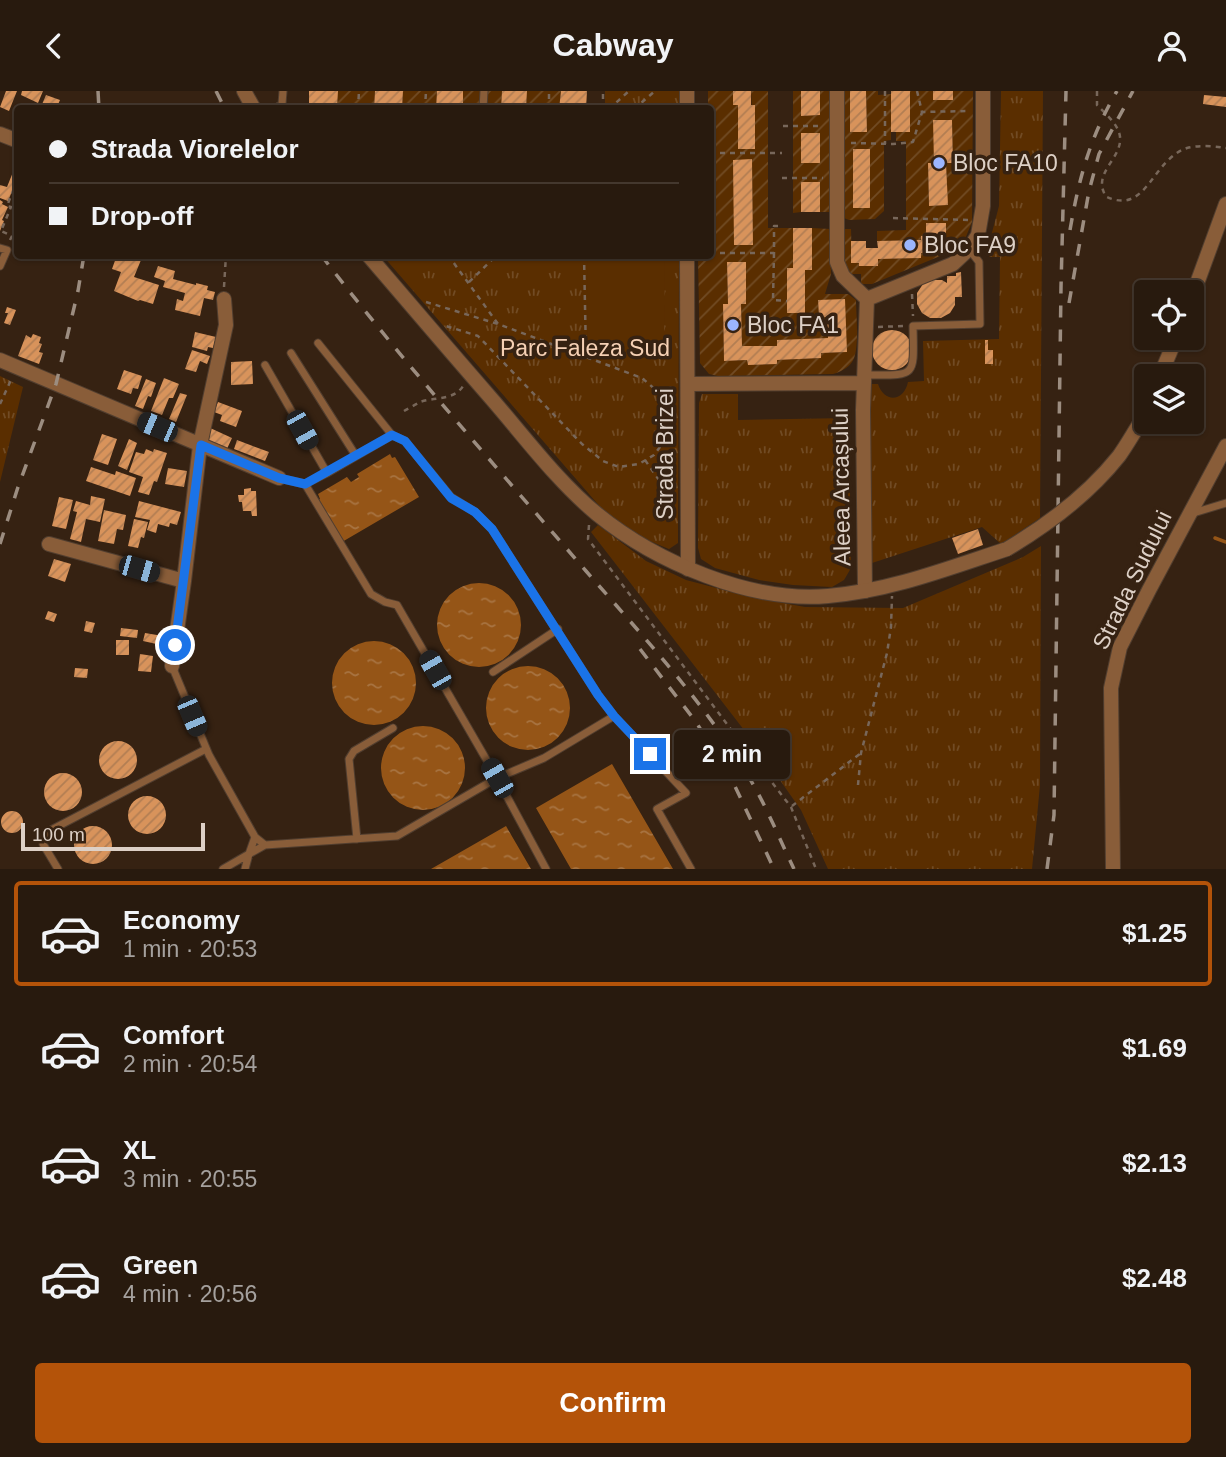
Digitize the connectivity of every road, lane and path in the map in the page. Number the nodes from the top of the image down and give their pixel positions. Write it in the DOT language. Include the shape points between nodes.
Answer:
graph roads {
  1 [pos="629,91"];
  2 [pos="655,91"];
  3 [pos="837,91"];
  4 [pos="885,91"];
  5 [pos="916,91"];
  6 [pos="983,91"];
  7 [pos="1097,91"];
  8 [pos="614,105"];
  9 [pos="639,105"];
  10 [pos="983,111"];
  11 [pos="922,112"];
  12 [pos="837,125"];
  13 [pos="783,126"];
  14 [pos="837,143"];
  15 [pos="886,144"];
  16 [pos="1226,148"];
  17 [pos="714,153"];
  18 [pos="782,153"];
  19 [pos="782,178"];
  20 [pos="837,178"];
  21 [pos="14,188"];
  22 [pos="1226,204"];
  23 [pos="893,218"];
  24 [pos="982,220"];
  25 [pos="782,226"];
  26 [pos="3,249"];
  27 [pos="969,249"];
  28 [pos="714,253"];
  29 [pos="774,253"];
  30 [pos="226,259"];
  31 [pos="371,259"];
  32 [pos="451,259"];
  33 [pos="493,259"];
  34 [pos="584,259"];
  35 [pos="687,259"];
  36 [pos="0,266"];
  37 [pos="1198,280"];
  38 [pos="912,281"];
  39 [pos="468,283"];
  40 [pos="224,299"];
  41 [pos="867,299"];
  42 [pos="787,301"];
  43 [pos="426,302"];
  44 [pos="498,324"];
  45 [pos="445,326"];
  46 [pos="913,326"];
  47 [pos="866,328"];
  48 [pos="318,343"];
  49 [pos="291,353"];
  50 [pos="586,356"];
  51 [pos="0,360"];
  52 [pos="265,365"];
  53 [pos="16,367"];
  54 [pos="465,369"];
  55 [pos="864,379"];
  56 [pos="688,384"];
  57 [pos="657,391"];
  58 [pos="0,404"];
  59 [pos="404,411"];
  60 [pos="1134,431"];
  61 [pos="392,435"];
  62 [pos="201,445"];
  63 [pos="1226,446"];
  64 [pos="356,456"];
  65 [pos="645,460"];
  66 [pos="327,473"];
  67 [pos="279,478"];
  68 [pos="305,484"];
  69 [pos="1226,503"];
  70 [pos="597,514"];
  71 [pos="1189,514"];
  72 [pos="688,522"];
  73 [pos="49,544"];
  74 [pos="688,569"];
  75 [pos="184,581"];
  76 [pos="892,586"];
  77 [pos="865,591"];
  78 [pos="558,629"];
  79 [pos="172,666"];
  80 [pos="493,672"];
  81 [pos="614,716"];
  82 [pos="393,729"];
  83 [pos="206,749"];
  84 [pos="861,753"];
  85 [pos="497,778"];
  86 [pos="858,785"];
  87 [pos="792,807"];
  88 [pos="255,837"];
  89 [pos="357,839"];
  90 [pos="265,845"];
  91 [pos="249,854"];
  92 [pos="58,869"];
  93 [pos="223,869"];
  94 [pos="245,869"];
  95 [pos="546,869"];
  96 [pos="691,869"];
  97 [pos="816,869"];
  98 [pos="1113,869"];
  1 -- 8 [label="path"];
  2 -- 9 [label="path"];
  3 -- 12 [label="street"];
  4 -- 15 [label="path"];
  5 -- 11 [label="path"];
  6 -- 10 [label="street"];
  7 -- 16 [label="path" via="1097,105 1121,136 1101,184 1105,196 1117,202 1133,199 1175,155 1188,148"];
  10 -- 11 [label="path"];
  10 -- 24 [label="street"];
  11 -- 15 [label="path" via="913,142"];
  12 -- 13 [label="path"];
  12 -- 14 [label="street"];
  14 -- 15 [label="path"];
  14 -- 20 [label="street"];
  17 -- 18 [label="path"];
  19 -- 20 [label="path"];
  20 -- 41 [label="street" via="837,263 843,276"];
  21 -- 26 [label="path" via="1,231 12,236"];
  22 -- 37 [label="street"];
  23 -- 24 [label="path"];
  24 -- 27 [label="street"];
  25 -- 29 [label="path" via="774,226"];
  26 -- 36 [label="lane"];
  27 -- 38 [label="street" via="953,264"];
  27 -- 46 [label="lane" via="979,262 980,324"];
  28 -- 29 [label="path"];
  29 -- 42 [label="path" via="773,300"];
  30 -- 40 [label="path"];
  31 -- 54 [label="street"];
  32 -- 39 [label="path"];
  33 -- 39 [label="path"];
  34 -- 50 [label="path"];
  35 -- 56 [label="street, Strada Brizei"];
  38 -- 41 [label="street"];
  38 -- 46 [label="path"];
  39 -- 44 [label="path"];
  40 -- 62 [label="street" via="226,325"];
  41 -- 47 [label="street, Aleea Arcașului"];
  43 -- 44 [label="path"];
  44 -- 50 [label="path"];
  45 -- 65 [label="path" via="478,336 603,461 619,467"];
  46 -- 47 [label="path"];
  46 -- 55 [label="lane" via="911,370"];
  47 -- 55 [label="street, Aleea Arcașului"];
  48 -- 61 [label="lane"];
  49 -- 64 [label="lane"];
  50 -- 57 [label="path" via="642,378"];
  51 -- 53 [label="street"];
  52 -- 66 [label="lane"];
  53 -- 58 [label="path"];
  53 -- 62 [label="street"];
  54 -- 59 [label="path" via="462,389 455,394"];
  54 -- 70 [label="street"];
  55 -- 56 [label="street, Aleea Arcașului"];
  55 -- 77 [label="street, Aleea Arcașului"];
  56 -- 57 [label="path"];
  56 -- 72 [label="street, Strada Brizei"];
  57 -- 65 [label="path" via="667,405 669,425 665,440 654,456"];
  60 -- 76 [label="street, bridge" via="1120,455 1089,488 1042,528 1007,549"];
  61 -- 64 [label="lane"];
  61 -- 78 [label="lane" via="405,441 451,498 492,529"];
  62 -- 67 [label="street"];
  62 -- 75 [label="street"];
  63 -- 71 [label="street, Strada Sudului"];
  64 -- 66 [label="lane"];
  65 -- 72 [label="path"];
  66 -- 68 [label="lane"];
  67 -- 68 [label="lane"];
  68 -- 85 [label="lane" via="371,594 397,605"];
  69 -- 71 [label="lane"];
  70 -- 74 [label="street" via="637,543"];
  70 -- 87 [label="path" via="588,526 588,539"];
  71 -- 98 [label="street, Strada Sudului" via="1120,647 1111,688"];
  72 -- 74 [label="street, Strada Brizei"];
  73 -- 75 [label="street"];
  74 -- 77 [label="street" via="785,596 826,597"];
  75 -- 79 [label="street"];
  76 -- 77 [label="street"];
  76 -- 84 [label="path" via="887,653"];
  78 -- 80 [label="lane"];
  78 -- 81 [label="lane"];
  79 -- 83 [label="lane"];
  81 -- 85 [label="lane" via="544,758"];
  81 -- 96 [label="lane" via="685,793 657,809"];
  82 -- 89 [label="lane" via="354,751 349,759"];
  83 -- 88 [label="lane"];
  83 -- 92 [label="lane" via="49,831 43,844"];
  84 -- 86 [label="path"];
  84 -- 87 [label="path"];
  85 -- 89 [label="lane" via="397,836"];
  85 -- 95 [label="lane"];
  87 -- 97 [label="path"];
  88 -- 90 [label="lane"];
  88 -- 91 [label="lane"];
  89 -- 90 [label="lane"];
  90 -- 91 [label="lane"];
  91 -- 93 [label="lane"];
  91 -- 94 [label="lane"];
}
